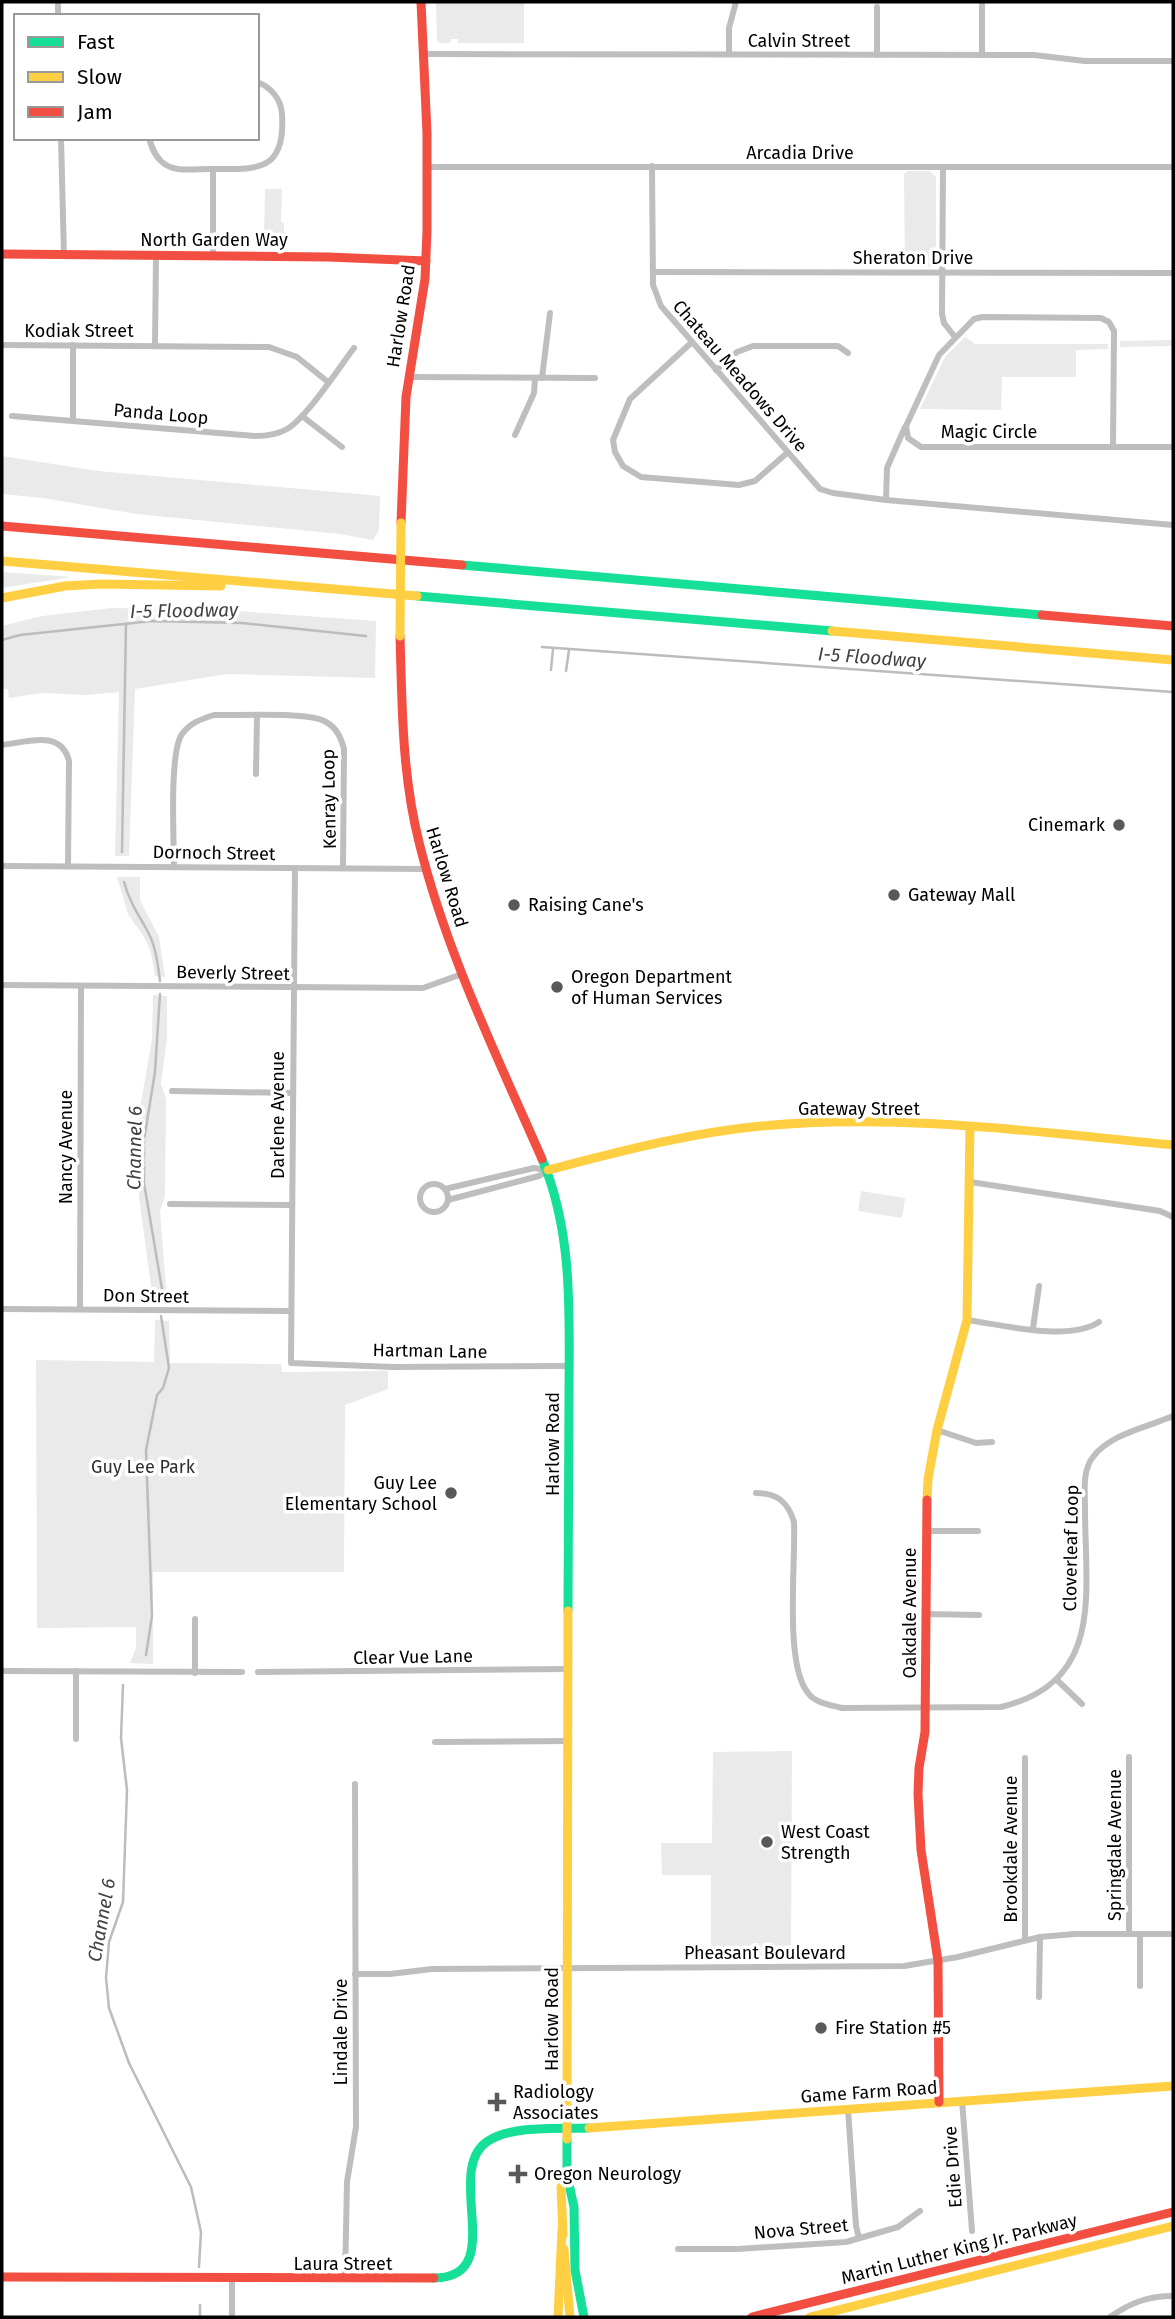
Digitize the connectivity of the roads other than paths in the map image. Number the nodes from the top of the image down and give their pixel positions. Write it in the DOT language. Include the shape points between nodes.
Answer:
graph roads {
  1 [pos="422,2"];
  2 [pos="736,2"];
  3 [pos="982,2"];
  4 [pos="877,7"];
  5 [pos="424,54"];
  6 [pos="729,54"];
  7 [pos="877,55"];
  8 [pos="982,55"];
  9 [pos="1173,61"];
  10 [pos="259,83"];
  11 [pos="61,140"];
  12 [pos="150,140"];
  13 [pos="652,166"];
  14 [pos="427,167"];
  15 [pos="943,167"];
  16 [pos="1173,167"];
  17 [pos="213,169"];
  18 [pos="2,254"];
  19 [pos="64,255"];
  20 [pos="156,256"];
  21 [pos="213,256"];
  22 [pos="426,261"];
  23 [pos="653,272"];
  24 [pos="942,272"];
  25 [pos="1173,272"];
  26 [pos="550,313"];
  27 [pos="955,337"];
  28 [pos="691,343"];
  29 [pos="2,345"];
  30 [pos="73,345"];
  31 [pos="155,346"];
  32 [pos="354,348"];
  33 [pos="848,353"];
  34 [pos="716,370"];
  35 [pos="408,377"];
  36 [pos="538,378"];
  37 [pos="595,378"];
  38 [pos="328,382"];
  39 [pos="12,416"];
  40 [pos="302,416"];
  41 [pos="73,421"];
  42 [pos="906,426"];
  43 [pos="515,435"];
  44 [pos="1113,446"];
  45 [pos="342,447"];
  46 [pos="1173,447"];
  47 [pos="787,453"];
  48 [pos="886,500"];
  49 [pos="2,525"];
  50 [pos="1173,525"];
  51 [pos="2,561"];
  52 [pos="331,588"];
  53 [pos="2,597"];
  54 [pos="1173,626"];
  55 [pos="1173,660"];
  56 [pos="257,716"];
  57 [pos="2,745"];
  58 [pos="257,774"];
  59 [pos="2,866"];
  60 [pos="68,866"];
  61 [pos="174,866"];
  62 [pos="295,868"];
  63 [pos="343,868"];
  64 [pos="427,869"];
  65 [pos="462,974"];
  66 [pos="2,985"];
  67 [pos="81,986"];
  68 [pos="293,988"];
  69 [pos="172,1091"];
  70 [pos="292,1093"];
  71 [pos="970,1127"];
  72 [pos="1173,1145"];
  73 [pos="548,1170"];
  74 [pos="970,1182"];
  75 [pos="445,1189"];
  76 [pos="448,1200"];
  77 [pos="170,1204"];
  78 [pos="292,1205"];
  79 [pos="1173,1217"];
  80 [pos="1039,1286"];
  81 [pos="2,1309"];
  82 [pos="80,1309"];
  83 [pos="291,1311"];
  84 [pos="967,1320"];
  85 [pos="1099,1322"];
  86 [pos="1033,1328"];
  87 [pos="291,1363"];
  88 [pos="569,1366"];
  89 [pos="1173,1418"];
  90 [pos="937,1430"];
  91 [pos="992,1442"];
  92 [pos="756,1493"];
  93 [pos="926,1531"];
  94 [pos="978,1531"];
  95 [pos="926,1614"];
  96 [pos="979,1615"];
  97 [pos="195,1619"];
  98 [pos="568,1669"];
  99 [pos="2,1671"];
  100 [pos="76,1671"];
  101 [pos="242,1672"];
  102 [pos="258,1672"];
  103 [pos="195,1673"];
  104 [pos="1057,1680"];
  105 [pos="1082,1704"];
  106 [pos="926,1708"];
  107 [pos="76,1739"];
  108 [pos="568,1741"];
  109 [pos="435,1742"];
  110 [pos="1129,1757"];
  111 [pos="1025,1758"];
  112 [pos="355,1784"];
  113 [pos="1129,1934"];
  114 [pos="1140,1934"];
  115 [pos="1173,1934"];
  116 [pos="1040,1937"];
  117 [pos="1025,1939"];
  118 [pos="938,1961"];
  119 [pos="568,1969"];
  120 [pos="355,1974"];
  121 [pos="1140,1986"];
  122 [pos="1039,1997"];
  123 [pos="1173,2086"];
  124 [pos="962,2100"];
  125 [pos="939,2102"];
  126 [pos="848,2109"];
  127 [pos="567,2129"];
  128 [pos="567,2175"];
  129 [pos="920,2211"];
  130 [pos="1173,2212"];
  131 [pos="1173,2226"];
  132 [pos="562,2230"];
  133 [pos="972,2231"];
  134 [pos="859,2238"];
  135 [pos="678,2249"];
  136 [pos="2,2277"];
  137 [pos="232,2279"];
  138 [pos="345,2279"];
  139 [pos="1173,2296"];
  140 [pos="232,2317"];
  141 [pos="558,2317"];
  142 [pos="570,2317"];
  143 [pos="584,2317"];
  144 [pos="752,2317"];
  145 [pos="810,2317"];
  146 [pos="1110,2317"];
  1 -- 5 [label="main road, Harlow Road"];
  2 -- 6 [label="street"];
  3 -- 8 [label="street"];
  4 -- 7 [label="street"];
  5 -- 6 [label="street, Calvin Street"];
  5 -- 14 [label="main road, Harlow Road"];
  6 -- 7 [label="street, Calvin Street"];
  7 -- 8 [label="street, Calvin Street"];
  8 -- 9 [label="street, Calvin Street"];
  10 -- 17 [label="street" via="272,91 280,105 279,149 260,167"];
  11 -- 19 [label="street"];
  12 -- 17 [label="street" via="156,156 167,165"];
  13 -- 14 [label="street, Arcadia Drive"];
  13 -- 15 [label="street, Arcadia Drive"];
  13 -- 23 [label="street, Chateau Meadows Drive"];
  14 -- 22 [label="main road, Harlow Road"];
  15 -- 16 [label="street, Arcadia Drive"];
  15 -- 24 [label="street"];
  17 -- 21 [label="street"];
  18 -- 19 [label="main road, North Garden Way"];
  19 -- 20 [label="main road, North Garden Way"];
  20 -- 21 [label="main road, North Garden Way"];
  20 -- 31 [label="street, Kodiak Street"];
  21 -- 22 [label="main road, North Garden Way"];
  22 -- 35 [label="main road, Harlow Road"];
  23 -- 24 [label="street, Sheraton Drive"];
  23 -- 28 [label="street, Chateau Meadows Drive" via="658,301"];
  24 -- 25 [label="street, Sheraton Drive"];
  24 -- 27 [label="street" via="942,317"];
  26 -- 36 [label="street"];
  27 -- 42 [label="street" via="937,357"];
  27 -- 44 [label="street" via="982,317 1098,317 1109,322 1114,336"];
  28 -- 34 [label="street, Chateau Meadows Drive"];
  28 -- 47 [label="street" via="630,399 613,440 622,466 641,477 739,485 752,482"];
  29 -- 30 [label="street, Kodiak Street"];
  30 -- 31 [label="street, Kodiak Street"];
  30 -- 41 [label="street"];
  31 -- 38 [label="street, Kodiak Street" via="269,347 297,357"];
  32 -- 38 [label="street, Panda Loop"];
  33 -- 34 [label="street" via="838,346 753,346 737,352"];
  34 -- 47 [label="street, Chateau Meadows Drive"];
  35 -- 36 [label="street"];
  35 -- 64 [label="main road, Harlow Road, bridge" via="402,439 402,710 406,768"];
  36 -- 37 [label="street"];
  36 -- 43 [label="street"];
  38 -- 40 [label="street, Panda Loop"];
  39 -- 41 [label="street, Panda Loop"];
  40 -- 41 [label="street, Panda Loop" via="285,430 263,436"];
  40 -- 45 [label="street"];
  42 -- 44 [label="street, Magic Circle" via="908,438 921,447"];
  42 -- 48 [label="street" via="887,468"];
  44 -- 46 [label="street, Magic Circle"];
  47 -- 48 [label="street, Chateau Meadows Drive" via="820,489"];
  48 -- 50 [label="street, Chateau Meadows Drive"];
  49 -- 54 [label="main road"];
  51 -- 52 [label="main road"];
  52 -- 53 [label="main road" via="101,584"];
  52 -- 55 [label="main road"];
  56 -- 58 [label="street"];
  56 -- 61 [label="street, Kenray Loop" via="214,715 181,735 175,756"];
  56 -- 63 [label="street, Kenray Loop" via="317,718 342,738"];
  57 -- 60 [label="street" via="49,740 67,753"];
  59 -- 60 [label="street, Dornoch Street"];
  60 -- 61 [label="street, Dornoch Street"];
  61 -- 62 [label="street, Dornoch Street"];
  62 -- 63 [label="street, Dornoch Street"];
  62 -- 68 [label="street, Darlene Avenue"];
  63 -- 64 [label="street, Dornoch Street"];
  64 -- 65 [label="main road, Harlow Road"];
  65 -- 68 [label="street, Beverly Street" via="424,988"];
  65 -- 73 [label="main road, Harlow Road"];
  66 -- 67 [label="street, Beverly Street"];
  67 -- 68 [label="street, Beverly Street"];
  67 -- 82 [label="street, Nancy Avenue"];
  68 -- 70 [label="street, Darlene Avenue"];
  69 -- 70 [label="street"];
  70 -- 78 [label="street, Darlene Avenue"];
  71 -- 72 [label="main road, Gateway Street"];
  71 -- 73 [label="main road, Gateway Street" via="857,1121 761,1126 676,1139"];
  71 -- 74 [label="main road, Oakdale Avenue"];
  73 -- 75 [label="street, Gateway Street" via="534,1168"];
  73 -- 76 [label="street, Gateway Street"];
  73 -- 88 [label="main road, Harlow Road" via="566,1253"];
  74 -- 79 [label="street" via="1160,1211"];
  74 -- 84 [label="main road, Oakdale Avenue"];
  75 -- 76 [label="street"];
  75 -- 76 [label="street" via="430,1184 422,1190 420,1201 432,1212 442,1209"];
  77 -- 78 [label="street"];
  78 -- 83 [label="street, Darlene Avenue"];
  80 -- 86 [label="street"];
  81 -- 82 [label="street, Don Street"];
  82 -- 83 [label="street, Don Street"];
  83 -- 87 [label="street, Darlene Avenue"];
  84 -- 86 [label="street"];
  84 -- 90 [label="main road, Oakdale Avenue"];
  85 -- 86 [label="street" via="1088,1329"];
  87 -- 88 [label="street, Hartman Lane"];
  88 -- 98 [label="main road, Harlow Road"];
  89 -- 104 [label="street, Cloverleaf Loop" via="1113,1440 1092,1457 1085,1484 1083,1627 1072,1660"];
  90 -- 91 [label="street" via="976,1443"];
  90 -- 93 [label="main road, Oakdale Avenue" via="928,1479"];
  92 -- 106 [label="street, Cloverleaf Loop" via="780,1498 791,1510 794,1654 808,1695 842,1708"];
  93 -- 94 [label="street"];
  93 -- 95 [label="main road, Oakdale Avenue"];
  95 -- 96 [label="street"];
  95 -- 106 [label="main road, Oakdale Avenue"];
  97 -- 103 [label="street"];
  98 -- 102 [label="street, Clear Vue Lane"];
  98 -- 108 [label="main road, Harlow Road"];
  99 -- 100 [label="street"];
  100 -- 103 [label="street"];
  100 -- 107 [label="street"];
  101 -- 103 [label="street"];
  104 -- 105 [label="street"];
  104 -- 106 [label="street, Cloverleaf Loop" via="1031,1698 1001,1707"];
  106 -- 118 [label="main road, Oakdale Avenue" via="918,1794 921,1850"];
  108 -- 109 [label="street"];
  108 -- 119 [label="main road, Harlow Road"];
  110 -- 113 [label="street, Springdale Avenue"];
  111 -- 117 [label="street, Brookdale Avenue"];
  112 -- 120 [label="street, Lindale Drive"];
  113 -- 114 [label="street, Pheasant Boulevard"];
  113 -- 116 [label="street, Pheasant Boulevard"];
  114 -- 115 [label="street, Pheasant Boulevard"];
  114 -- 121 [label="street, Springdale Avenue"];
  116 -- 117 [label="street, Pheasant Boulevard"];
  116 -- 122 [label="street, Brookdale Avenue"];
  117 -- 118 [label="street, Pheasant Boulevard"];
  118 -- 119 [label="street, Pheasant Boulevard" via="904,1966"];
  118 -- 125 [label="main road, Oakdale Avenue"];
  119 -- 120 [label="street, Pheasant Boulevard"];
  119 -- 127 [label="main road, Harlow Road"];
  120 -- 138 [label="street, Lindale Drive" via="356,2127 347,2182"];
  123 -- 124 [label="main road, Game Farm Road"];
  124 -- 125 [label="main road, Game Farm Road"];
  124 -- 133 [label="street, Edie Drive"];
  125 -- 126 [label="main road, Game Farm Road"];
  126 -- 127 [label="main road, Game Farm Road"];
  126 -- 134 [label="street"];
  127 -- 128 [label="main road, Harlow Road"];
  127 -- 138 [label="main road, Laura Street" via="506,2132 485,2141 476,2151 471,2165 472,2243 461,2271 431,2280"];
  128 -- 132 [label="main road" via="561,2187"];
  128 -- 143 [label="main road" via="572,2187 574,2264"];
  129 -- 134 [label="street, Nova Street" via="898,2227"];
  130 -- 144 [label="main road, Martin Luther King Jr. Parkway"];
  131 -- 145 [label="main road, Martin Luther King Jr. Parkway"];
  132 -- 141 [label="main road"];
  132 -- 142 [label="main road"];
  134 -- 135 [label="street, Nova Street" via="738,2249"];
  136 -- 137 [label="main road, Laura Street"];
  137 -- 138 [label="main road, Laura Street"];
  137 -- 140 [label="street"];
  139 -- 146 [label="street" via="1152,2296"];
}
